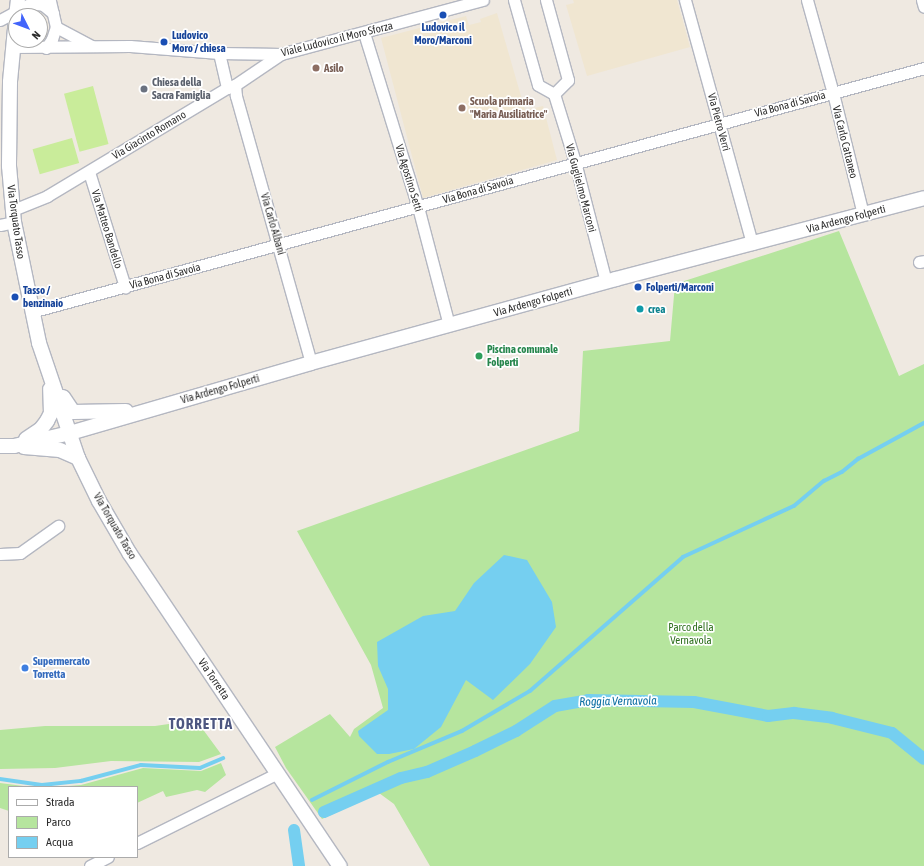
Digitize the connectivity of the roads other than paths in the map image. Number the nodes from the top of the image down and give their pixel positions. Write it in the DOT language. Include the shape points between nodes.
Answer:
graph roads {
  1 [pos="50,0"];
  2 [pos="483,0"];
  3 [pos="514,0"];
  4 [pos="546,0"];
  5 [pos="685,0"];
  6 [pos="807,0"];
  7 [pos="922,0"];
  8 [pos="924,6"];
  9 [pos="24,8"];
  10 [pos="46,8"];
  11 [pos="48,10"];
  12 [pos="53,13"];
  13 [pos="56,27"];
  14 [pos="364,33"];
  15 [pos="48,45"];
  16 [pos="12,48"];
  17 [pos="48,48"];
  18 [pos="94,48"];
  19 [pos="219,53"];
  20 [pos="281,54"];
  21 [pos="924,68"];
  22 [pos="231,86"];
  23 [pos="833,93"];
  24 [pos="554,94"];
  25 [pos="719,123"];
  26 [pos="575,162"];
  27 [pos="89,172"];
  28 [pos="924,198"];
  29 [pos="418,206"];
  30 [pos="863,214"];
  31 [pos="9,219"];
  32 [pos="752,244"];
  33 [pos="279,245"];
  34 [pos="606,282"];
  35 [pos="125,287"];
  36 [pos="31,312"];
  37 [pos="449,326"];
  38 [pos="311,363"];
  39 [pos="49,375"];
  40 [pos="143,411"];
  41 [pos="70,433"];
  42 [pos="7,446"];
  43 [pos="78,458"];
  44 [pos="58,526"];
  45 [pos="0,554"];
  46 [pos="150,585"];
  47 [pos="278,773"];
  48 [pos="138,843"];
  49 [pos="106,858"];
  50 [pos="90,866"];
  51 [pos="340,866"];
  1 -- 12 [label="street"];
  2 -- 14 [label="street, Viale Ludovico il Moro Sforza"];
  3 -- 24 [label="street" via="538,85"];
  4 -- 24 [label="street" via="568,80"];
  5 -- 25 [label="street, Via Pietro Verri"];
  6 -- 23 [label="street, Via Carlo Cattaneo"];
  7 -- 8 [label="street"];
  9 -- 10 [label="street" via="37,4"];
  11 -- 12 [label="street"];
  12 -- 13 [label="street"];
  13 -- 15 [label="street"];
  13 -- 18 [label="street"];
  14 -- 20 [label="street, Viale Ludovico il Moro Sforza"];
  14 -- 29 [label="street, Via Agostino Setti"];
  16 -- 31 [label="street, Via Torquato Tasso"];
  17 -- 18 [label="street, Viale Ludovico il Moro Sforza"];
  18 -- 19 [label="street, Viale Ludovico il Moro Sforza" via="130,46"];
  19 -- 20 [label="street, Viale Ludovico il Moro Sforza"];
  19 -- 22 [label="street, Via Carlo Albani"];
  20 -- 22 [label="street, Via Giacinto Romano"];
  21 -- 23 [label="street, Via Bona di Savoia"];
  22 -- 27 [label="street, Via Giacinto Romano"];
  22 -- 33 [label="street, Via Carlo Albani"];
  23 -- 25 [label="street, Via Bona di Savoia"];
  23 -- 30 [label="street, Via Carlo Cattaneo"];
  24 -- 26 [label="street, Via Guglielmo Marconi"];
  25 -- 26 [label="street, Via Bona di Savoia"];
  25 -- 32 [label="street, Via Pietro Verri"];
  26 -- 29 [label="street, Via Bona di Savoia"];
  26 -- 34 [label="street, Via Guglielmo Marconi"];
  27 -- 31 [label="street, Via Giacinto Romano"];
  27 -- 35 [label="street, Via Matteo Bandello"];
  28 -- 30 [label="street, Via Ardengo Folperti"];
  29 -- 33 [label="street, Via Bona di Savoia"];
  29 -- 37 [label="street, Via Agostino Setti"];
  30 -- 32 [label="street, Via Ardengo Folperti"];
  31 -- 36 [label="street, Via Torquato Tasso"];
  32 -- 34 [label="street, Via Ardengo Folperti"];
  33 -- 35 [label="street, Via Bona di Savoia"];
  33 -- 38 [label="street, Via Carlo Albani"];
  34 -- 37 [label="street, Via Ardengo Folperti"];
  35 -- 36 [label="street, Via Bona di Savoia"];
  36 -- 39 [label="street, Via Torquato Tasso"];
  37 -- 38 [label="street, Via Ardengo Folperti"];
  38 -- 40 [label="street, Via Ardengo Folperti"];
  39 -- 40 [label="street, Via Ardengo Folperti" via="73,412"];
  39 -- 41 [label="street, Via Torquato Tasso"];
  39 -- 42 [label="street, Via Torquato Tasso" via="51,413 48,421 42,429"];
  40 -- 41 [label="street, Via Ardengo Folperti"];
  41 -- 42 [label="street, Via Ardengo Folperti"];
  41 -- 43 [label="street, Via Torquato Tasso"];
  42 -- 43 [label="street" via="60,450"];
  43 -- 46 [label="street, Via Torquato Tasso" via="103,508"];
  44 -- 45 [label="street" via="20,553"];
  46 -- 47 [label="street, Via Torretta"];
  47 -- 48 [label="street"];
  47 -- 51 [label="street, Via Torretta"];
  49 -- 50 [label="street"];
}
